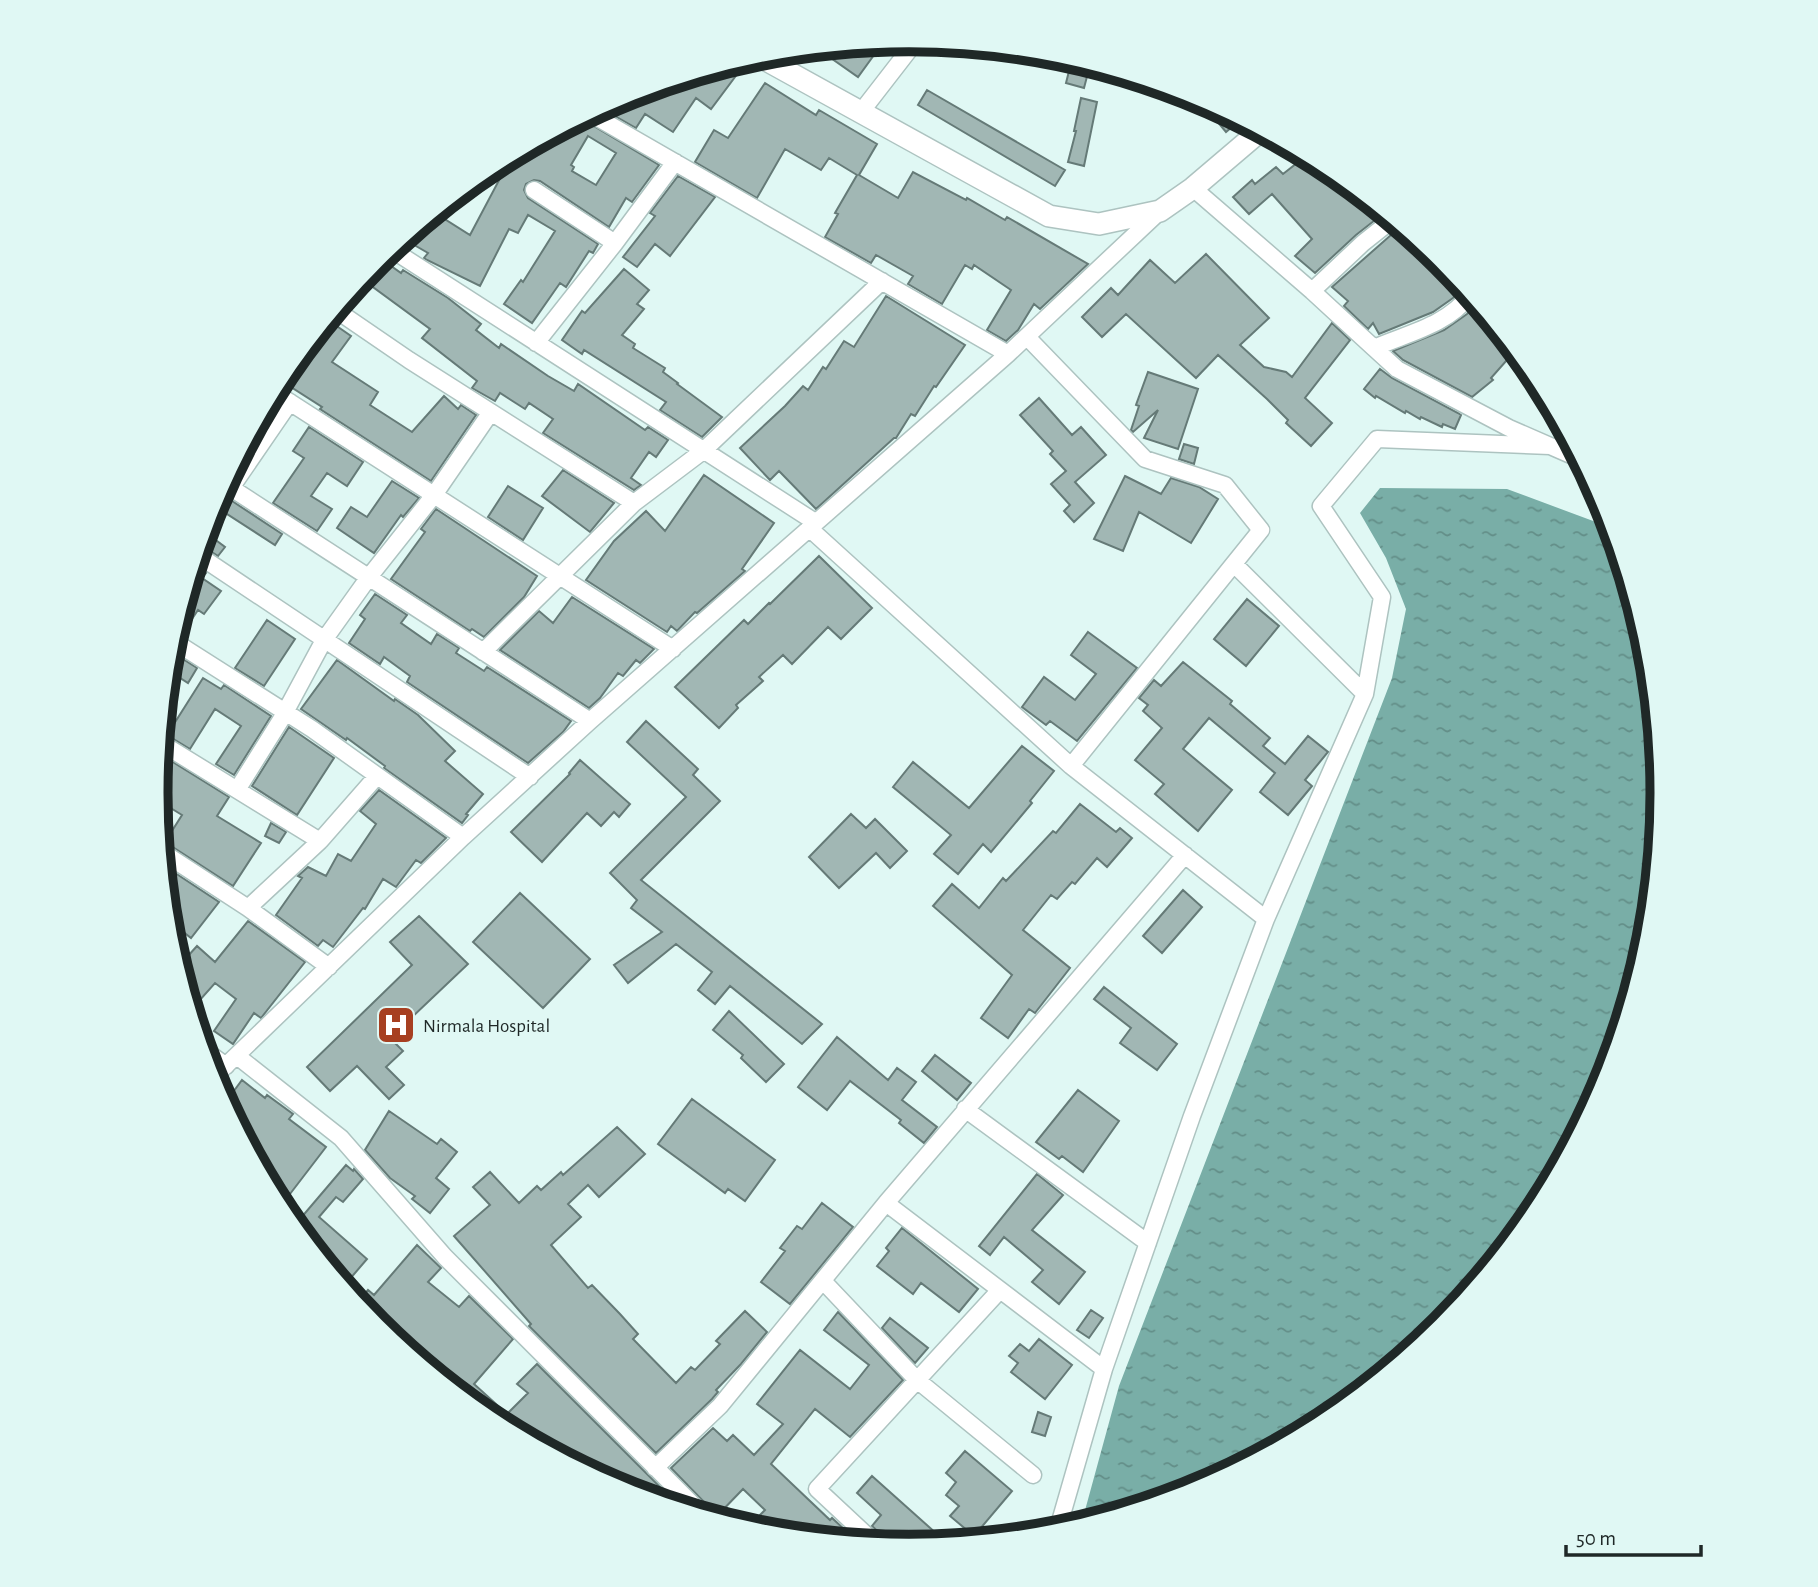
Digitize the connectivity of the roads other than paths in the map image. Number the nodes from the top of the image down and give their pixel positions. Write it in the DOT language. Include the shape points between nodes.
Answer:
graph roads {
  1 [pos="907,52"];
  2 [pos="776,65"];
  3 [pos="861,112"];
  4 [pos="601,120"];
  5 [pos="1253,137"];
  6 [pos="675,162"];
  7 [pos="1193,188"];
  8 [pos="534,190"];
  9 [pos="1160,211"];
  10 [pos="1385,226"];
  11 [pos="615,243"];
  12 [pos="400,255"];
  13 [pos="882,281"];
  14 [pos="1312,291"];
  15 [pos="1464,303"];
  16 [pos="344,315"];
  17 [pos="1027,337"];
  18 [pos="536,343"];
  19 [pos="1374,348"];
  20 [pos="1008,354"];
  21 [pos="283,398"];
  22 [pos="290,402"];
  23 [pos="491,412"];
  24 [pos="1550,446"];
  25 [pos="703,451"];
  26 [pos="1567,454"];
  27 [pos="247,460"];
  28 [pos="233,489"];
  29 [pos="434,495"];
  30 [pos="634,503"];
  31 [pos="812,525"];
  32 [pos="205,560"];
  33 [pos="1234,564"];
  34 [pos="560,576"];
  35 [pos="369,577"];
  36 [pos="324,640"];
  37 [pos="183,647"];
  38 [pos="673,649"];
  39 [pos="483,652"];
  40 [pos="1365,694"];
  41 [pos="285,713"];
  42 [pos="590,721"];
  43 [pos="170,748"];
  44 [pos="1072,766"];
  45 [pos="377,776"];
  46 [pos="530,777"];
  47 [pos="237,790"];
  48 [pos="463,838"];
  49 [pos="320,841"];
  50 [pos="1185,855"];
  51 [pos="171,858"];
  52 [pos="248,908"];
  53 [pos="1266,919"];
  54 [pos="329,967"];
  55 [pos="215,1054"];
  56 [pos="232,1061"];
  57 [pos="222,1070"];
  58 [pos="965,1109"];
  59 [pos="886,1203"];
  60 [pos="1148,1242"];
  61 [pos="822,1281"];
  62 [pos="1000,1290"];
  63 [pos="1104,1369"];
  64 [pos="917,1380"];
  65 [pos="655,1468"];
  66 [pos="1033,1475"];
  67 [pos="688,1500"];
  68 [pos="1061,1518"];
  69 [pos="864,1533"];
  1 -- 3 [label="street"];
  2 -- 3 [label="street"];
  3 -- 9 [label="street" via="1049,216 1099,225"];
  4 -- 6 [label="street"];
  5 -- 7 [label="street"];
  6 -- 11 [label="street"];
  6 -- 13 [label="street"];
  7 -- 9 [label="street"];
  7 -- 14 [label="street"];
  8 -- 11 [label="street"];
  9 -- 17 [label="street"];
  10 -- 14 [label="street"];
  11 -- 18 [label="street"];
  12 -- 18 [label="street"];
  13 -- 20 [label="street"];
  13 -- 25 [label="street"];
  14 -- 19 [label="street"];
  15 -- 19 [label="street" via="1437,324"];
  16 -- 23 [label="street"];
  17 -- 20 [label="street"];
  17 -- 33 [label="street" via="1144,459 1226,485 1261,530"];
  18 -- 25 [label="street"];
  19 -- 24 [label="street" via="1396,369"];
  20 -- 31 [label="street"];
  21 -- 22 [label="street"];
  22 -- 27 [label="street"];
  22 -- 29 [label="street"];
  23 -- 29 [label="street"];
  23 -- 30 [label="street"];
  24 -- 26 [label="street"];
  24 -- 40 [label="street" via="1377,439 1321,506 1382,597"];
  25 -- 30 [label="street"];
  25 -- 31 [label="street"];
  28 -- 35 [label="street"];
  29 -- 34 [label="street"];
  29 -- 35 [label="street"];
  30 -- 34 [label="street"];
  31 -- 38 [label="street"];
  31 -- 44 [label="street"];
  32 -- 36 [label="street"];
  33 -- 40 [label="street"];
  33 -- 44 [label="street"];
  34 -- 38 [label="street"];
  34 -- 39 [label="street"];
  35 -- 36 [label="street"];
  35 -- 39 [label="street"];
  36 -- 41 [label="street"];
  36 -- 46 [label="street"];
  37 -- 41 [label="street"];
  38 -- 42 [label="street"];
  39 -- 42 [label="street"];
  40 -- 53 [label="street"];
  41 -- 45 [label="street"];
  41 -- 47 [label="street"];
  42 -- 46 [label="street"];
  43 -- 47 [label="street"];
  44 -- 50 [label="street"];
  45 -- 48 [label="street"];
  45 -- 49 [label="street"];
  46 -- 48 [label="street"];
  47 -- 49 [label="street"];
  48 -- 54 [label="street"];
  49 -- 52 [label="street"];
  50 -- 53 [label="street"];
  50 -- 58 [label="street"];
  51 -- 52 [label="street"];
  52 -- 54 [label="street"];
  53 -- 60 [label="street"];
  54 -- 56 [label="street"];
  55 -- 56 [label="street"];
  56 -- 57 [label="street"];
  56 -- 65 [label="street" via="341,1138 445,1257"];
  58 -- 59 [label="street"];
  58 -- 60 [label="street"];
  59 -- 61 [label="street"];
  59 -- 62 [label="street"];
  60 -- 63 [label="street"];
  61 -- 64 [label="street"];
  61 -- 65 [label="street" via="720,1406"];
  62 -- 63 [label="street"];
  62 -- 64 [label="street"];
  63 -- 68 [label="street"];
  64 -- 66 [label="street"];
  64 -- 69 [label="street" via="817,1489"];
  65 -- 67 [label="street"];
}
